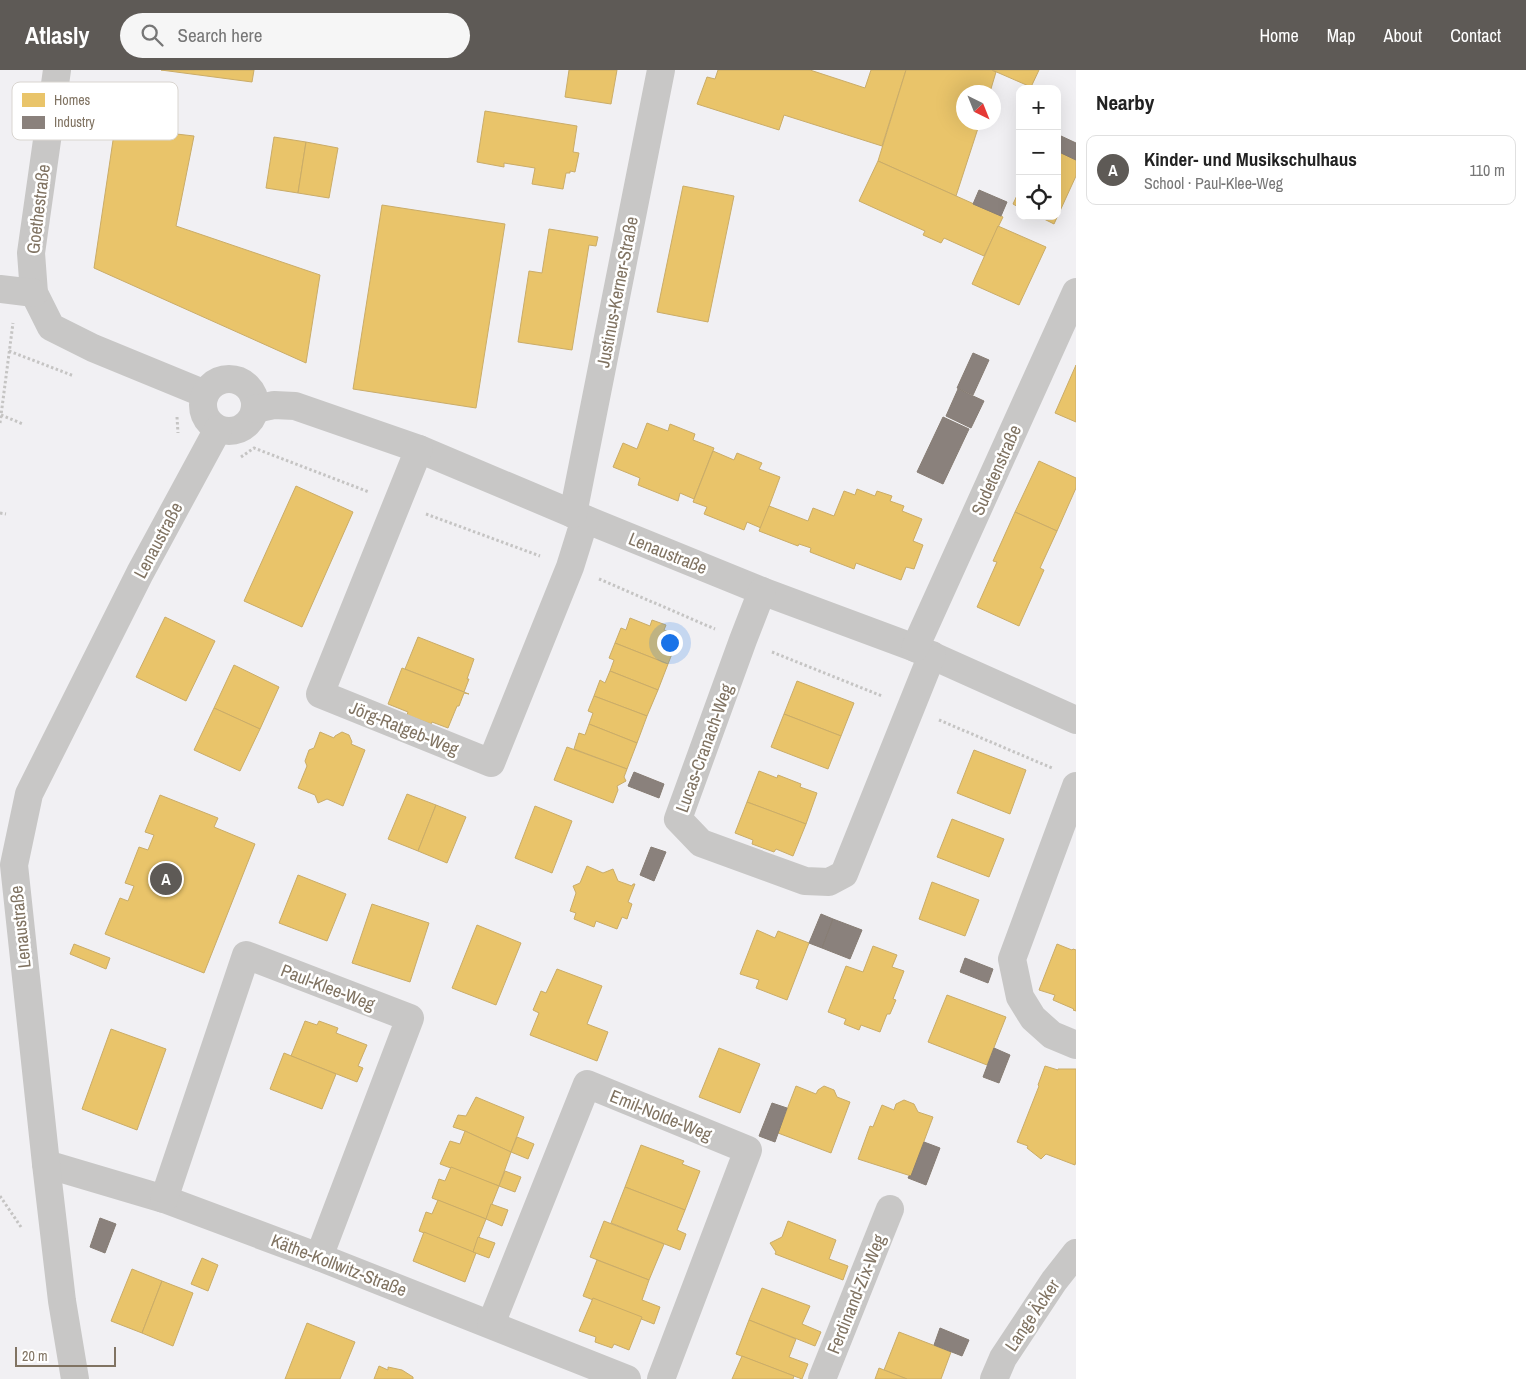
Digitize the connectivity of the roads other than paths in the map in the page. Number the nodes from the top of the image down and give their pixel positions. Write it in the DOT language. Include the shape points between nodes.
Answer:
graph roads {
  1 [pos="661,70"];
  2 [pos="47,140"];
  3 [pos="0,289"];
  4 [pos="1076,292"];
  5 [pos="34,293"];
  6 [pos="205,394"];
  7 [pos="255,410"];
  8 [pos="218,429"];
  9 [pos="419,449"];
  10 [pos="579,517"];
  11 [pos="762,591"];
  12 [pos="924,652"];
  13 [pos="1076,720"];
  14 [pos="1067,778"];
  15 [pos="1076,1044"];
  16 [pos="46,1164"];
  17 [pos="164,1199"];
  18 [pos="890,1209"];
  19 [pos="1076,1253"];
  20 [pos="319,1257"];
  21 [pos="491,1324"];
  22 [pos="75,1379"];
  23 [pos="627,1379"];
  24 [pos="661,1379"];
  25 [pos="822,1379"];
  26 [pos="994,1379"];
  1 -- 10 [label="street, Justinus-Kerner-Straße"];
  2 -- 5 [label="street, Goethestraße" via="31,253"];
  3 -- 5 [label="street"];
  4 -- 12 [label="street, Sudetenstraße"];
  5 -- 6 [label="street, Goethestraße" via="51,327 93,348"];
  6 -- 7 [label="street" via="209,386 224,378 241,380 253,392"];
  6 -- 8 [label="street" via="203,410"];
  7 -- 8 [label="street" via="253,417 241,428 234,431"];
  7 -- 9 [label="street, Lenaustraße" via="274,405 295,406"];
  8 -- 16 [label="street, Lenaustraße" via="136,581 29,794 14,865"];
  9 -- 10 [label="street, Lenaustraße"];
  9 -- 10 [label="street, Jörg-Ratgeb-Weg" via="320,694 491,763 570,567"];
  10 -- 11 [label="street, Lenaustraße"];
  11 -- 12 [label="street, Lenaustraße"];
  11 -- 12 [label="street, Lucas-Cranach-Weg" via="678,819 701,843 805,881 830,882 844,874 911,708"];
  12 -- 13 [label="street, Lenaustraße"];
  14 -- 15 [label="street" via="1012,959 1020,997 1033,1018 1052,1035"];
  16 -- 17 [label="street, Käthe-Kollwitz-Straße"];
  16 -- 22 [label="street, Lenaustraße"];
  17 -- 20 [label="street, Käthe-Kollwitz-Straße"];
  17 -- 20 [label="street, Paul-Klee-Weg" via="246,955 410,1018"];
  18 -- 25 [label="street, Ferdinand-Zix-Weg"];
  19 -- 26 [label="street, Lange Äcker" via="1023,1327"];
  20 -- 21 [label="street, Käthe-Kollwitz-Straße"];
  21 -- 23 [label="street, Käthe-Kollwitz-Straße"];
  21 -- 24 [label="street, Emil-Nolde-Weg" via="587,1084 748,1150"];
}
